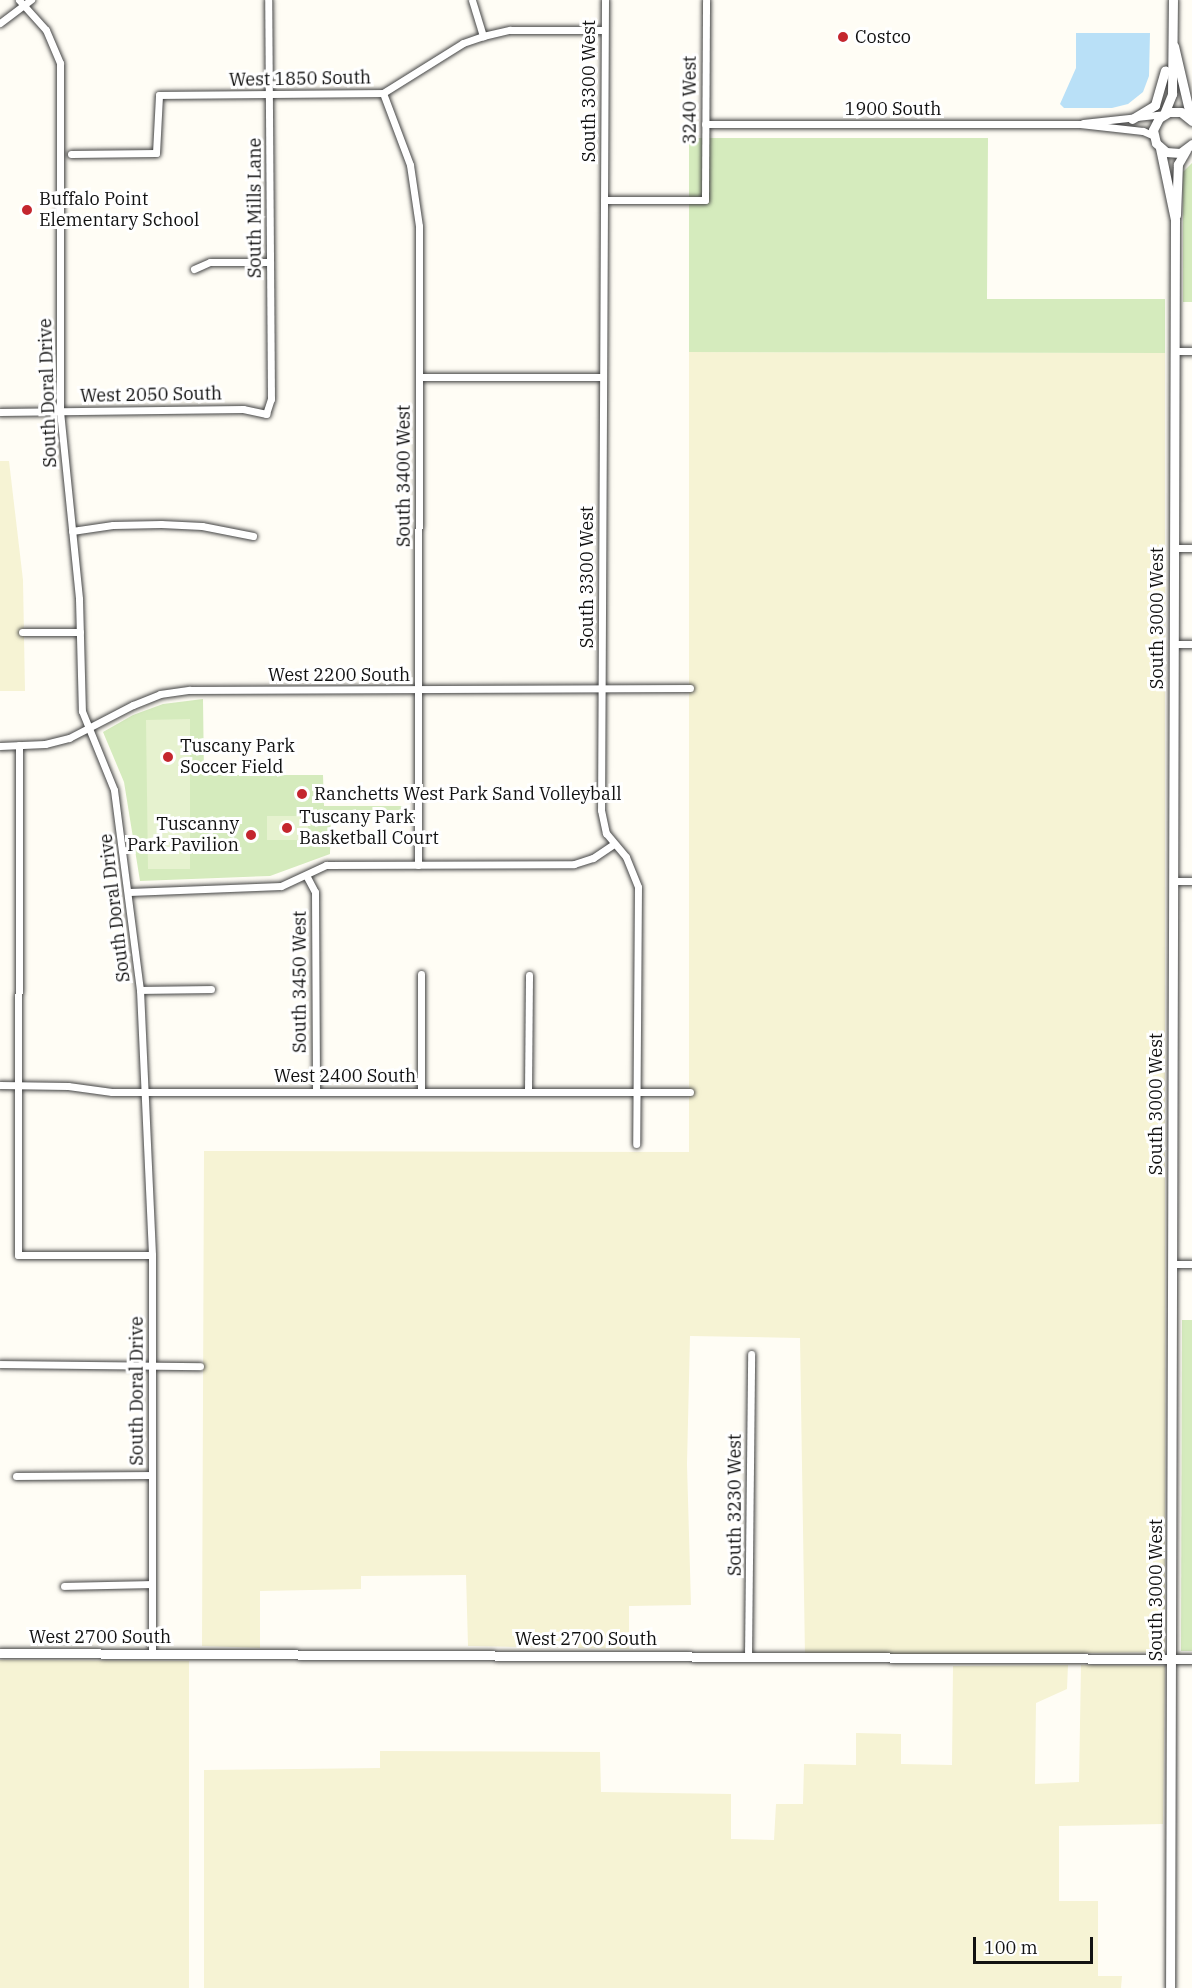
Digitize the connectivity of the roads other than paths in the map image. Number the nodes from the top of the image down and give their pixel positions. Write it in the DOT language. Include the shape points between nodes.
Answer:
graph roads {
  1 [pos="31,0"];
  2 [pos="268,0"];
  3 [pos="472,0"];
  4 [pos="605,0"];
  5 [pos="705,0"];
  6 [pos="1173,0"];
  7 [pos="21,3"];
  8 [pos="0,23"];
  9 [pos="604,30"];
  10 [pos="483,36"];
  11 [pos="1173,44"];
  12 [pos="1169,59"];
  13 [pos="382,93"];
  14 [pos="269,94"];
  15 [pos="1164,114"];
  16 [pos="1132,119"];
  17 [pos="1191,120"];
  18 [pos="705,124"];
  19 [pos="1080,124"];
  20 [pos="1154,136"];
  21 [pos="1189,147"];
  22 [pos="1160,148"];
  23 [pos="71,154"];
  24 [pos="604,201"];
  25 [pos="1174,220"];
  26 [pos="270,262"];
  27 [pos="194,269"];
  28 [pos="1174,351"];
  29 [pos="1192,351"];
  30 [pos="419,377"];
  31 [pos="603,377"];
  32 [pos="60,411"];
  33 [pos="0,412"];
  34 [pos="266,414"];
  35 [pos="72,531"];
  36 [pos="253,536"];
  37 [pos="1174,548"];
  38 [pos="1192,548"];
  39 [pos="22,632"];
  40 [pos="80,632"];
  41 [pos="1174,644"];
  42 [pos="1192,644"];
  43 [pos="690,688"];
  44 [pos="418,689"];
  45 [pos="601,689"];
  46 [pos="87,727"];
  47 [pos="18,745"];
  48 [pos="0,746"];
  49 [pos="614,844"];
  50 [pos="418,865"];
  51 [pos="306,875"];
  52 [pos="1173,880"];
  53 [pos="1192,881"];
  54 [pos="129,892"];
  55 [pos="421,974"];
  56 [pos="529,975"];
  57 [pos="211,989"];
  58 [pos="140,990"];
  59 [pos="0,1085"];
  60 [pos="18,1085"];
  61 [pos="144,1091"];
  62 [pos="315,1092"];
  63 [pos="421,1092"];
  64 [pos="528,1092"];
  65 [pos="636,1092"];
  66 [pos="690,1092"];
  67 [pos="636,1144"];
  68 [pos="152,1255"];
  69 [pos="1173,1264"];
  70 [pos="1192,1264"];
  71 [pos="751,1354"];
  72 [pos="0,1364"];
  73 [pos="153,1365"];
  74 [pos="200,1366"];
  75 [pos="152,1475"];
  76 [pos="16,1476"];
  77 [pos="150,1584"];
  78 [pos="64,1586"];
  79 [pos="152,1652"];
  80 [pos="0,1653"];
  81 [pos="748,1657"];
  82 [pos="1172,1659"];
  83 [pos="1192,1659"];
  84 [pos="1170,1988"];
  1 -- 7 [label="street"];
  2 -- 14 [label="street, South Mills Lane"];
  3 -- 10 [label="street"];
  4 -- 9 [label="street, South 3300 West"];
  5 -- 18 [label="street, 3240 West"];
  6 -- 11 [label="street"];
  7 -- 8 [label="street"];
  7 -- 32 [label="street, South Doral Drive" via="46,30 60,63"];
  9 -- 10 [label="street, West 1850 South" via="510,30"];
  9 -- 24 [label="street, South 3300 West"];
  10 -- 13 [label="street, West 1850 South" via="463,43"];
  11 -- 12 [label="street"];
  11 -- 17 [label="street"];
  12 -- 15 [label="street" via="1172,94"];
  12 -- 16 [label="street" via="1161,97 1147,113"];
  13 -- 14 [label="street, West 1850 South"];
  13 -- 30 [label="street, South 3400 West" via="416,194"];
  14 -- 23 [label="street, West 1850 South" via="159,95 156,153"];
  14 -- 26 [label="street, South Mills Lane"];
  15 -- 16 [label="street"];
  15 -- 17 [label="street" via="1175,111"];
  15 -- 20 [label="street" via="1155,124"];
  16 -- 19 [label="street"];
  18 -- 19 [label="street, 1900 South"];
  18 -- 24 [label="street, 3240 West" via="705,200"];
  19 -- 20 [label="street" via="1139,130"];
  20 -- 22 [label="street, South 3000 West"];
  21 -- 22 [label="street" via="1173,153"];
  21 -- 25 [label="street, South 3000 West" via="1178,164"];
  22 -- 25 [label="street, South 3000 West"];
  24 -- 31 [label="street, South 3300 West"];
  25 -- 28 [label="street, South 3000 West"];
  26 -- 27 [label="street" via="210,262"];
  26 -- 34 [label="street, South Mills Lane" via="271,399"];
  28 -- 29 [label="street"];
  28 -- 37 [label="street, South 3000 West"];
  30 -- 31 [label="street"];
  30 -- 44 [label="street, South 3400 West"];
  31 -- 45 [label="street, South 3300 West"];
  32 -- 33 [label="street, West 2050 South"];
  32 -- 34 [label="street, West 2050 South" via="243,409"];
  32 -- 35 [label="street, South Doral Drive"];
  35 -- 36 [label="street" via="161,524 202,526"];
  35 -- 40 [label="street, South Doral Drive"];
  37 -- 38 [label="street"];
  37 -- 41 [label="street, South 3000 West"];
  39 -- 40 [label="street"];
  40 -- 46 [label="street, South Doral Drive" via="82,711"];
  41 -- 42 [label="street"];
  41 -- 52 [label="street, South 3000 West"];
  43 -- 45 [label="street, West 2200 South"];
  44 -- 45 [label="street, West 2200 South"];
  44 -- 46 [label="street, West 2200 South" via="190,690 160,694"];
  44 -- 50 [label="street, South 3400 West"];
  45 -- 49 [label="street, South 3300 West" via="601,810 606,833"];
  46 -- 47 [label="street, West 2200 South" via="45,744"];
  46 -- 54 [label="street, South Doral Drive" via="114,790"];
  47 -- 48 [label="street, West 2200 South"];
  47 -- 60 [label="street"];
  49 -- 50 [label="street" via="593,858 574,864"];
  49 -- 65 [label="street, South 3300 West" via="634,870 638,887"];
  50 -- 51 [label="street" via="326,865"];
  51 -- 54 [label="street" via="281,886"];
  51 -- 62 [label="street, South 3450 West" via="315,892"];
  52 -- 53 [label="street"];
  52 -- 69 [label="street, South 3000 West"];
  54 -- 58 [label="street, South Doral Drive"];
  55 -- 63 [label="street"];
  56 -- 64 [label="street"];
  57 -- 58 [label="street"];
  58 -- 61 [label="street, South Doral Drive"];
  59 -- 60 [label="street, West 2400 South"];
  60 -- 61 [label="street, West 2400 South"];
  60 -- 68 [label="street" via="18,1255"];
  61 -- 62 [label="street, West 2400 South"];
  61 -- 68 [label="street, South Doral Drive"];
  62 -- 63 [label="street, West 2400 South"];
  63 -- 64 [label="street, West 2400 South"];
  64 -- 65 [label="street, West 2400 South"];
  65 -- 66 [label="street, West 2400 South"];
  65 -- 67 [label="street, South 3300 West"];
  68 -- 73 [label="street, South Doral Drive"];
  69 -- 70 [label="street"];
  69 -- 82 [label="street, South 3000 West"];
  71 -- 81 [label="street, South 3230 West"];
  72 -- 73 [label="street"];
  73 -- 74 [label="street"];
  73 -- 75 [label="street, South Doral Drive"];
  75 -- 76 [label="street"];
  75 -- 77 [label="street, South Doral Drive"];
  77 -- 78 [label="street"];
  77 -- 79 [label="street, South Doral Drive"];
  79 -- 80 [label="street, West 2700 South"];
  79 -- 81 [label="street, West 2700 South"];
  81 -- 82 [label="street, West 2700 South"];
  82 -- 83 [label="street, West 2700 South"];
  82 -- 84 [label="street, South 3000 West"];
}
